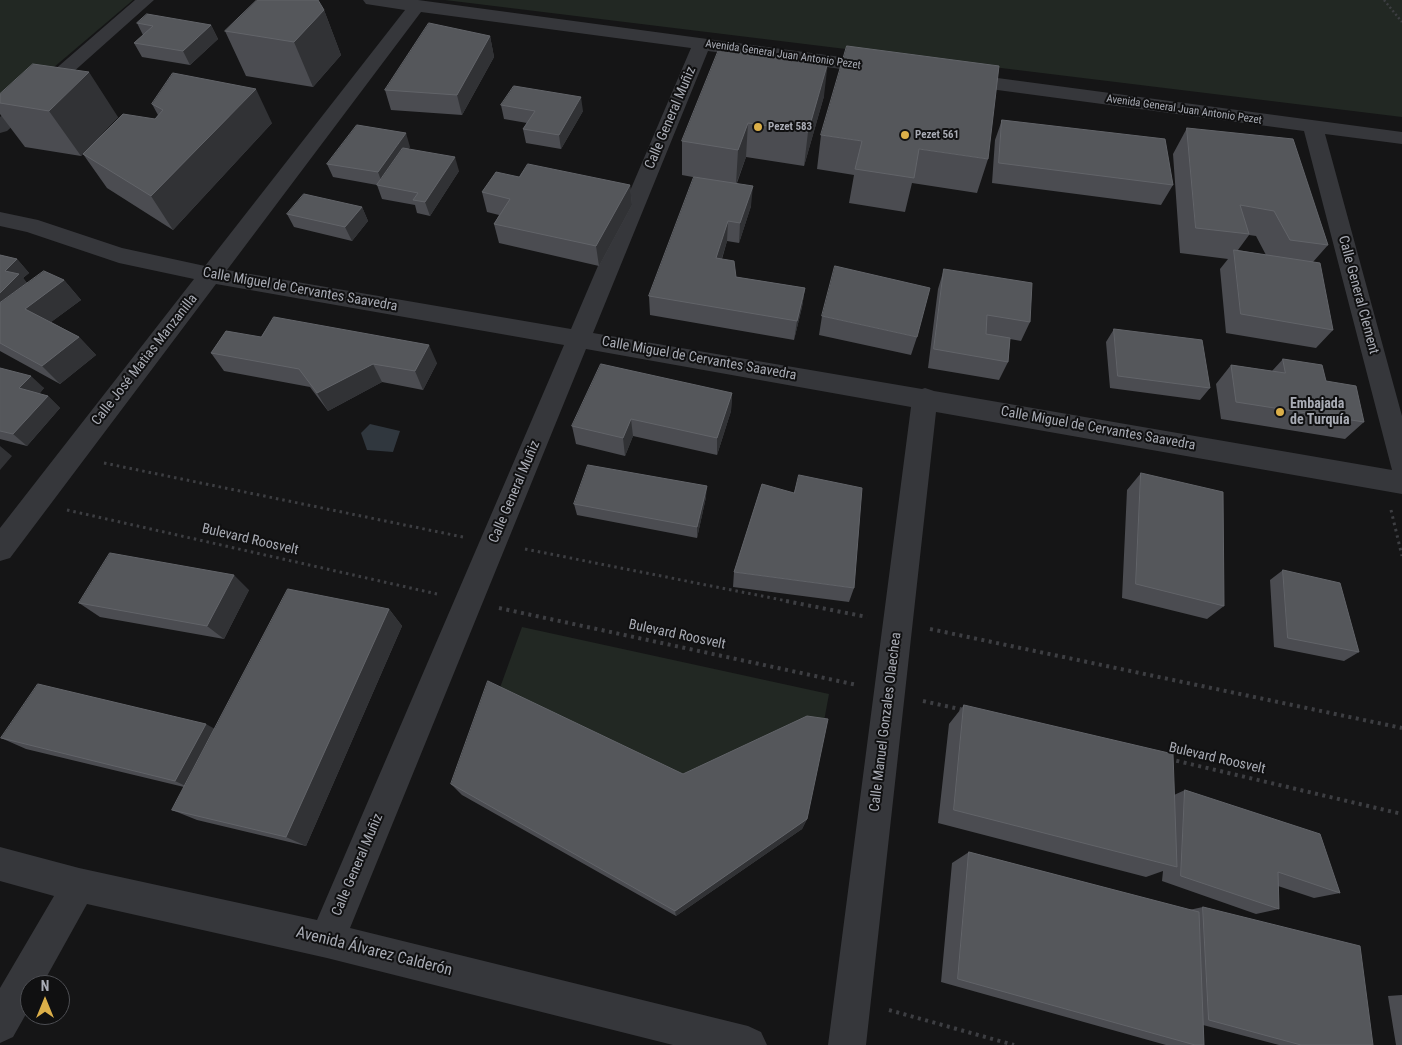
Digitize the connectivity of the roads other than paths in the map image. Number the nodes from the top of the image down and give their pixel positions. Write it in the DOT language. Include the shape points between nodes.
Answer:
graph roads {
  1 [pos="145,0"];
  2 [pos="372,0"];
  3 [pos="418,6"];
  4 [pos="702,44"];
  5 [pos="899,70"];
  6 [pos="939,76"];
  7 [pos="0,127"];
  8 [pos="1313,127"];
  9 [pos="1402,138"];
  10 [pos="0,219"];
  11 [pos="211,275"];
  12 [pos="579,338"];
  13 [pos="925,398"];
  14 [pos="1402,464"];
  15 [pos="1396,493"];
  16 [pos="0,549"];
  17 [pos="0,864"];
  18 [pos="79,885"];
  19 [pos="327,940"];
  20 [pos="0,1024"];
  21 [pos="688,1038"];
  22 [pos="748,1045"];
  23 [pos="847,1045"];
  1 -- 7 [label="street"];
  2 -- 3 [label="street, Avenida General Juan Antonio Pezet"];
  3 -- 4 [label="street, Avenida General Juan Antonio Pezet"];
  3 -- 11 [label="street, Calle José Matias Manzanilla"];
  4 -- 5 [label="street, Avenida General Juan Antonio Pezet"];
  4 -- 12 [label="street, Calle General Muñiz"];
  6 -- 8 [label="street, Avenida General Juan Antonio Pezet"];
  8 -- 9 [label="street, Avenida General Juan Antonio Pezet"];
  8 -- 14 [label="street, Calle General Clement"];
  10 -- 11 [label="street, Calle Miguel de Cervantes Saavedra" via="45,230 119,255"];
  11 -- 12 [label="street, Calle Miguel de Cervantes Saavedra"];
  11 -- 16 [label="street, Calle José Matias Manzanilla"];
  12 -- 13 [label="street, Calle Miguel de Cervantes Saavedra"];
  12 -- 19 [label="street, Calle General Muñiz"];
  13 -- 15 [label="street, Calle Miguel de Cervantes Saavedra"];
  13 -- 23 [label="street, Calle Manuel Gonzales Olaechea"];
  17 -- 18 [label="street, Avenida Álvarez Calderón"];
  18 -- 19 [label="street, Avenida Álvarez Calderón"];
  18 -- 20 [label="street"];
  19 -- 21 [label="street, Avenida Álvarez Calderón"];
  21 -- 22 [label="street, Avenida Álvarez Calderón"];
}
